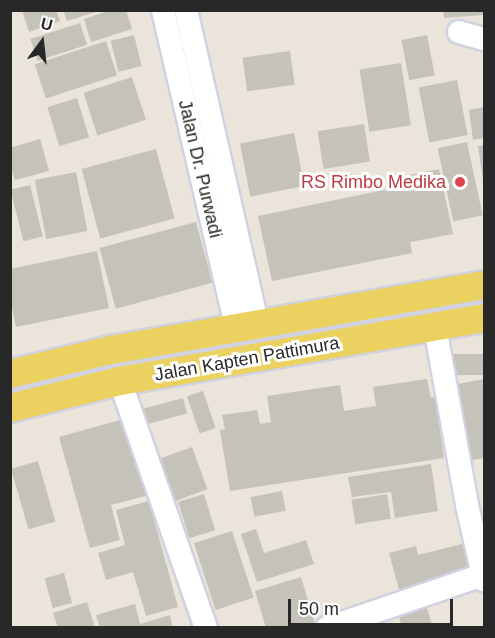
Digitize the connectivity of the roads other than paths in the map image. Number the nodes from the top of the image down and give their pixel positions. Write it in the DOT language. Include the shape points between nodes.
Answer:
graph roads {
  1 [pos="163,10"];
  2 [pos="186,10"];
  3 [pos="459,32"];
  4 [pos="484,39"];
  5 [pos="484,285"];
  6 [pos="484,318"];
  7 [pos="246,325"];
  8 [pos="435,327"];
  9 [pos="10,374"];
  10 [pos="120,381"];
  11 [pos="10,408"];
  12 [pos="484,578"];
  13 [pos="206,627"];
  14 [pos="327,627"];
  1 -- 7 [label="street, Jalan Dr. Purwadi"];
  2 -- 7 [label="street, Jalan Dr. Purwadi"];
  3 -- 4 [label="street"];
  5 -- 7 [label="main road, Jalan Kapten Pattimura"];
  6 -- 8 [label="main road, Jalan Kapten Pattimura"];
  7 -- 9 [label="main road, Jalan Kapten Pattimura"];
  8 -- 10 [label="main road, Jalan Kapten Pattimura"];
  8 -- 12 [label="street"];
  10 -- 11 [label="main road, Jalan Kapten Pattimura"];
  10 -- 13 [label="street"];
  12 -- 14 [label="street"];
}
